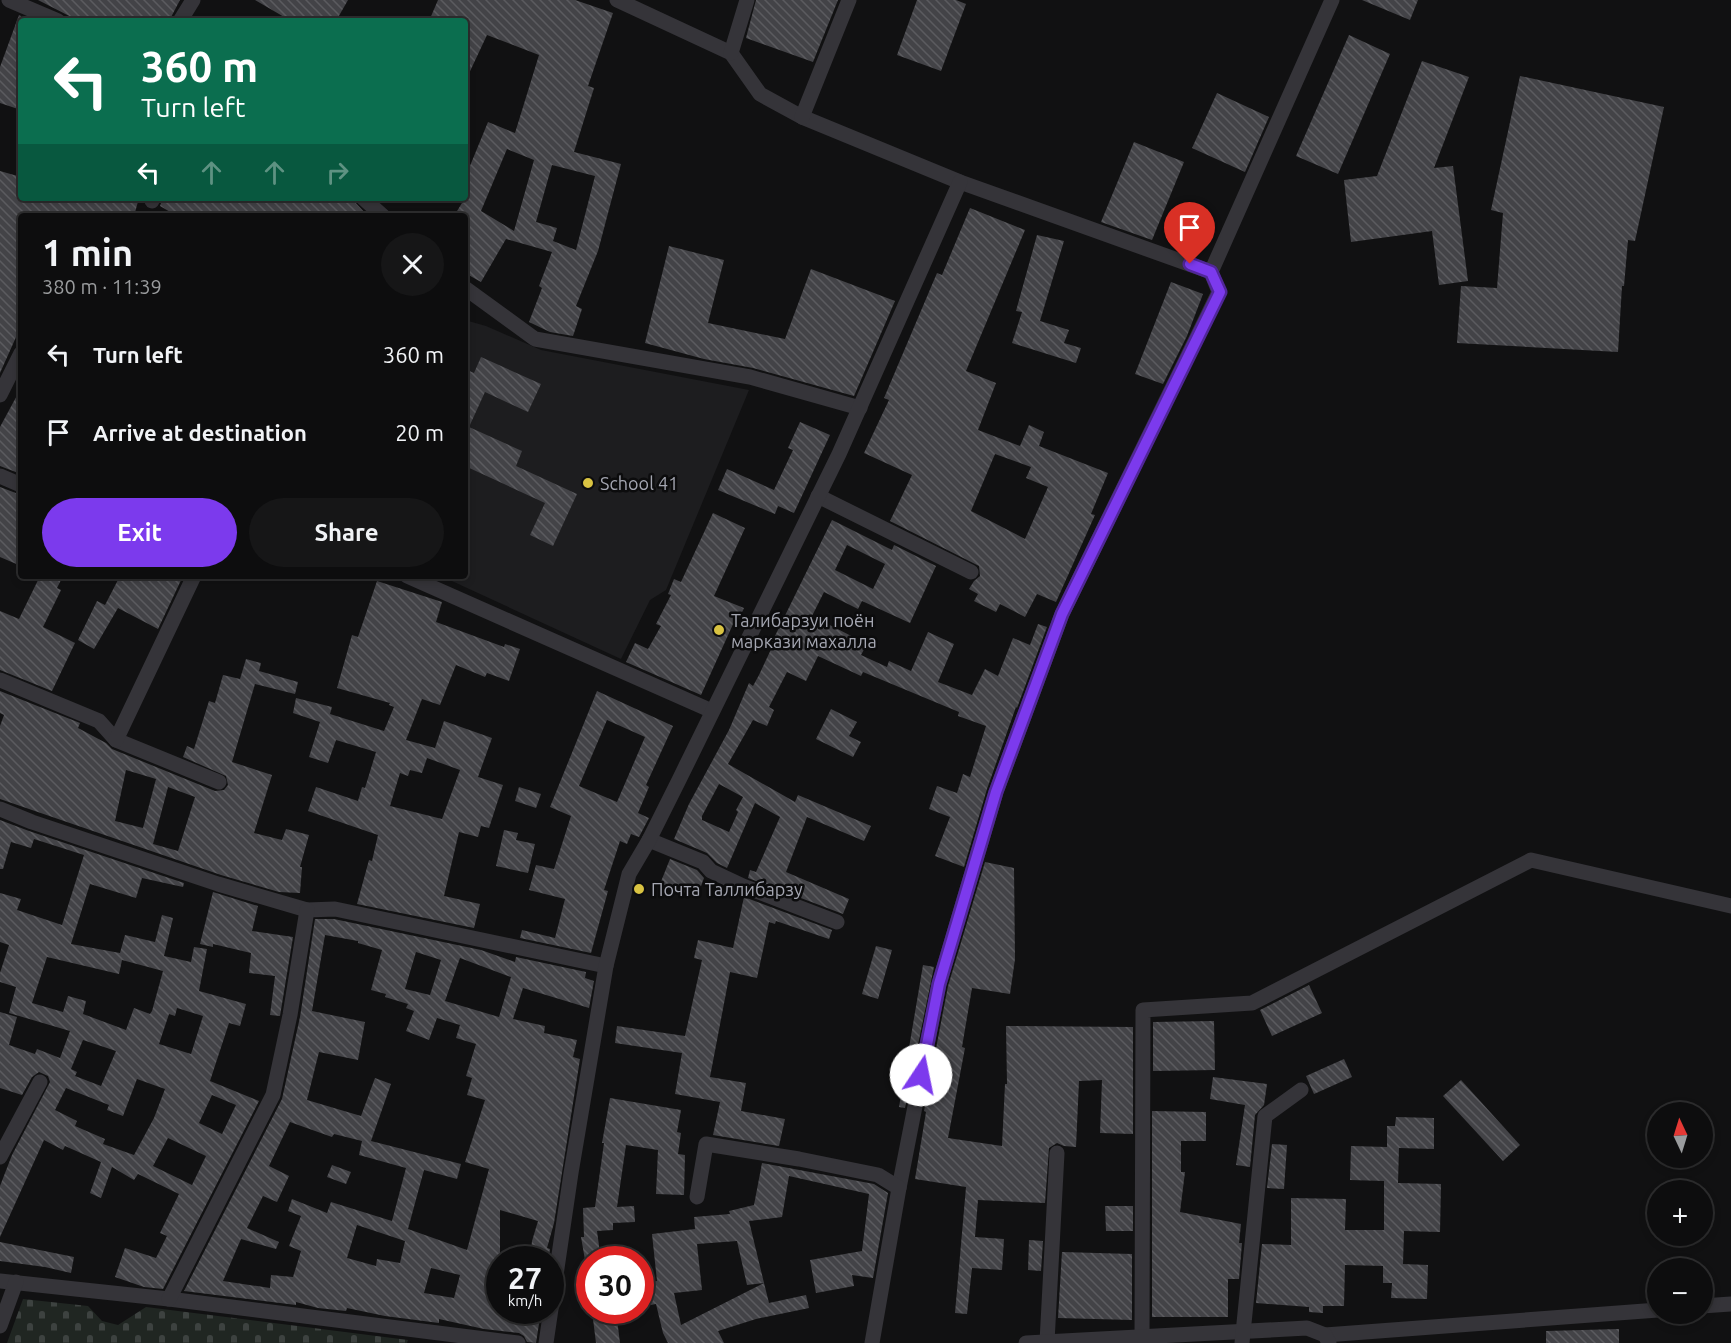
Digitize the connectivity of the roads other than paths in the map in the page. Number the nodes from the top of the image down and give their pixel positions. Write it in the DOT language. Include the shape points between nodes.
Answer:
graph roads {
  1 [pos="9,0"];
  2 [pos="193,0"];
  3 [pos="617,0"];
  4 [pos="747,0"];
  5 [pos="849,0"];
  6 [pos="1332,0"];
  7 [pos="51,18"];
  8 [pos="182,18"];
  9 [pos="731,53"];
  10 [pos="802,117"];
  11 [pos="960,182"];
  12 [pos="366,201"];
  13 [pos="380,213"];
  14 [pos="1211,272"];
  15 [pos="468,290"];
  16 [pos="18,359"];
  17 [pos="0,395"];
  18 [pos="860,408"];
  19 [pos="0,476"];
  20 [pos="18,484"];
  21 [pos="818,496"];
  22 [pos="971,572"];
  23 [pos="193,579"];
  24 [pos="414,579"];
  25 [pos="0,680"];
  26 [pos="712,711"];
  27 [pos="116,740"];
  28 [pos="219,782"];
  29 [pos="0,809"];
  30 [pos="649,840"];
  31 [pos="1731,906"];
  32 [pos="307,910"];
  33 [pos="837,922"];
  34 [pos="606,966"];
  35 [pos="40,1082"];
  36 [pos="1301,1090"];
  37 [pos="1057,1154"];
  38 [pos="0,1157"];
  39 [pos="899,1188"];
  40 [pos="697,1197"];
  41 [pos="0,1281"];
  42 [pos="16,1282"];
  43 [pos="170,1299"];
  44 [pos="1731,1304"];
  45 [pos="1713,1305"];
  46 [pos="1647,1311"];
  47 [pos="0,1326"];
  48 [pos="1142,1337"];
  49 [pos="1243,1337"];
  50 [pos="1328,1339"];
  51 [pos="1095,1341"];
  52 [pos="1047,1342"];
  53 [pos="518,1343"];
  54 [pos="546,1343"];
  55 [pos="872,1343"];
  56 [pos="1026,1343"];
  1 -- 7 [label="street"];
  2 -- 8 [label="street"];
  3 -- 9 [label="street"];
  4 -- 9 [label="street"];
  5 -- 10 [label="street"];
  6 -- 14 [label="street"];
  9 -- 10 [label="street" via="760,94"];
  10 -- 11 [label="street"];
  11 -- 14 [label="street"];
  11 -- 18 [label="street"];
  12 -- 13 [label="street"];
  14 -- 39 [label="street" via="1220,292 1062,614 996,792 939,984"];
  15 -- 18 [label="street" via="535,339 750,377"];
  16 -- 17 [label="street"];
  18 -- 21 [label="street"];
  19 -- 20 [label="street"];
  21 -- 22 [label="street"];
  21 -- 26 [label="street"];
  23 -- 27 [label="street"];
  24 -- 26 [label="street"];
  25 -- 27 [label="street" via="99,721"];
  26 -- 30 [label="street"];
  27 -- 28 [label="street"];
  29 -- 32 [label="street"];
  30 -- 33 [label="street" via="703,862 711,871 743,886"];
  30 -- 34 [label="street" via="629,874"];
  31 -- 48 [label="street" via="1531,860 1252,1003 1143,1010"];
  32 -- 34 [label="street" via="335,909"];
  32 -- 43 [label="street" via="273,1095"];
  34 -- 54 [label="street"];
  35 -- 38 [label="street"];
  36 -- 49 [label="street" via="1265,1116"];
  37 -- 52 [label="street"];
  39 -- 40 [label="street" via="878,1175 706,1144"];
  39 -- 55 [label="street"];
  41 -- 42 [label="street"];
  42 -- 43 [label="street"];
  42 -- 47 [label="street"];
  43 -- 53 [label="street"];
  44 -- 45 [label="street"];
  46 -- 50 [label="street"];
  48 -- 49 [label="street"];
  48 -- 51 [label="street"];
  49 -- 50 [label="street" via="1307,1328"];
  51 -- 52 [label="street"];
  52 -- 56 [label="street"];
}
